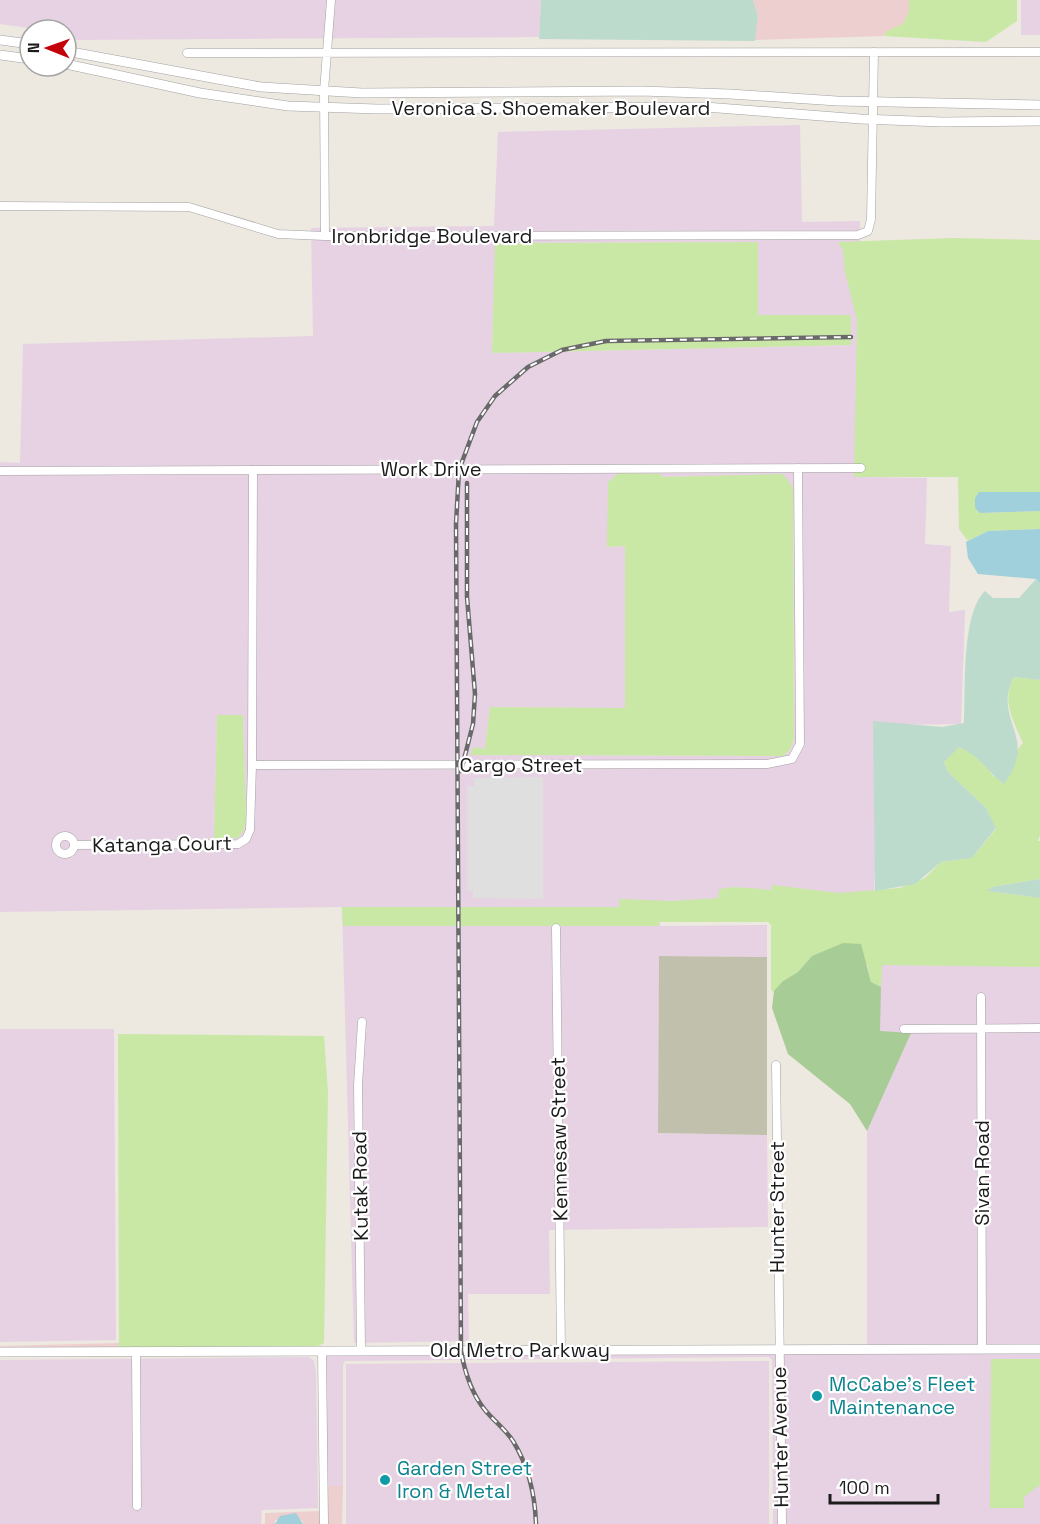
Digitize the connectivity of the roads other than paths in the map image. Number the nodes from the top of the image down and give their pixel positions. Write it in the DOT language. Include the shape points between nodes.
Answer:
graph roads {
  1 [pos="331,0"];
  2 [pos="0,40"];
  3 [pos="18,42"];
  4 [pos="187,52"];
  5 [pos="874,52"];
  6 [pos="1040,52"];
  7 [pos="78,53"];
  8 [pos="327,53"];
  9 [pos="0,55"];
  10 [pos="18,57"];
  11 [pos="78,67"];
  12 [pos="324,91"];
  13 [pos="872,102"];
  14 [pos="1040,105"];
  15 [pos="324,107"];
  16 [pos="873,120"];
  17 [pos="1040,121"];
  18 [pos="0,206"];
  19 [pos="325,236"];
  20 [pos="798,468"];
  21 [pos="861,468"];
  22 [pos="253,470"];
  23 [pos="0,471"];
  24 [pos="252,765"];
  25 [pos="74,845"];
  26 [pos="556,928"];
  27 [pos="981,997"];
  28 [pos="362,1022"];
  29 [pos="981,1028"];
  30 [pos="1040,1028"];
  31 [pos="904,1029"];
  32 [pos="776,1065"];
  33 [pos="982,1349"];
  34 [pos="1040,1349"];
  35 [pos="361,1350"];
  36 [pos="561,1350"];
  37 [pos="778,1350"];
  38 [pos="136,1351"];
  39 [pos="322,1351"];
  40 [pos="0,1352"];
  41 [pos="137,1506"];
  42 [pos="324,1524"];
  43 [pos="782,1524"];
  1 -- 8 [label="street"];
  2 -- 3 [label="street"];
  4 -- 8 [label="street"];
  5 -- 6 [label="street"];
  5 -- 8 [label="street"];
  5 -- 13 [label="street"];
  7 -- 12 [label="street, Veronica S. Shoemaker Boulevard" via="261,87"];
  8 -- 12 [label="street"];
  9 -- 10 [label="street"];
  11 -- 15 [label="street, Veronica S. Shoemaker Boulevard" via="200,93 288,106"];
  12 -- 13 [label="street, Veronica S. Shoemaker Boulevard" via="641,91"];
  12 -- 15 [label="street"];
  13 -- 14 [label="street, Veronica S. Shoemaker Boulevard"];
  13 -- 16 [label="street"];
  15 -- 16 [label="street, Veronica S. Shoemaker Boulevard" via="705,106"];
  15 -- 19 [label="street"];
  16 -- 17 [label="street, Veronica S. Shoemaker Boulevard"];
  16 -- 19 [label="street, Ironbridge Boulevard" via="871,219 868,231 858,235"];
  18 -- 19 [label="street, Ironbridge Boulevard" via="189,207 278,234"];
  20 -- 21 [label="street, Work Drive"];
  20 -- 22 [label="street, Work Drive"];
  20 -- 24 [label="street, Cargo Street" via="800,744 792,759 756,765"];
  22 -- 23 [label="street, Work Drive"];
  22 -- 24 [label="street"];
  24 -- 25 [label="street, Katanga Court" via="250,830 238,844"];
  26 -- 36 [label="street, Kennesaw Street"];
  27 -- 29 [label="street, Sivan Road"];
  28 -- 35 [label="street, Kutak Road" via="358,1073"];
  29 -- 30 [label="street"];
  29 -- 31 [label="street"];
  29 -- 33 [label="street, Sivan Road"];
  32 -- 37 [label="street, Hunter Street"];
  33 -- 34 [label="street, Old Metro Parkway"];
  33 -- 37 [label="street, Old Metro Parkway"];
  35 -- 36 [label="street, Old Metro Parkway"];
  35 -- 39 [label="street, Old Metro Parkway"];
  36 -- 37 [label="street, Old Metro Parkway"];
  37 -- 43 [label="street, Hunter Avenue"];
  38 -- 39 [label="street, Old Metro Parkway"];
  38 -- 40 [label="street, Old Metro Parkway"];
  38 -- 41 [label="street"];
  39 -- 42 [label="street"];
}
